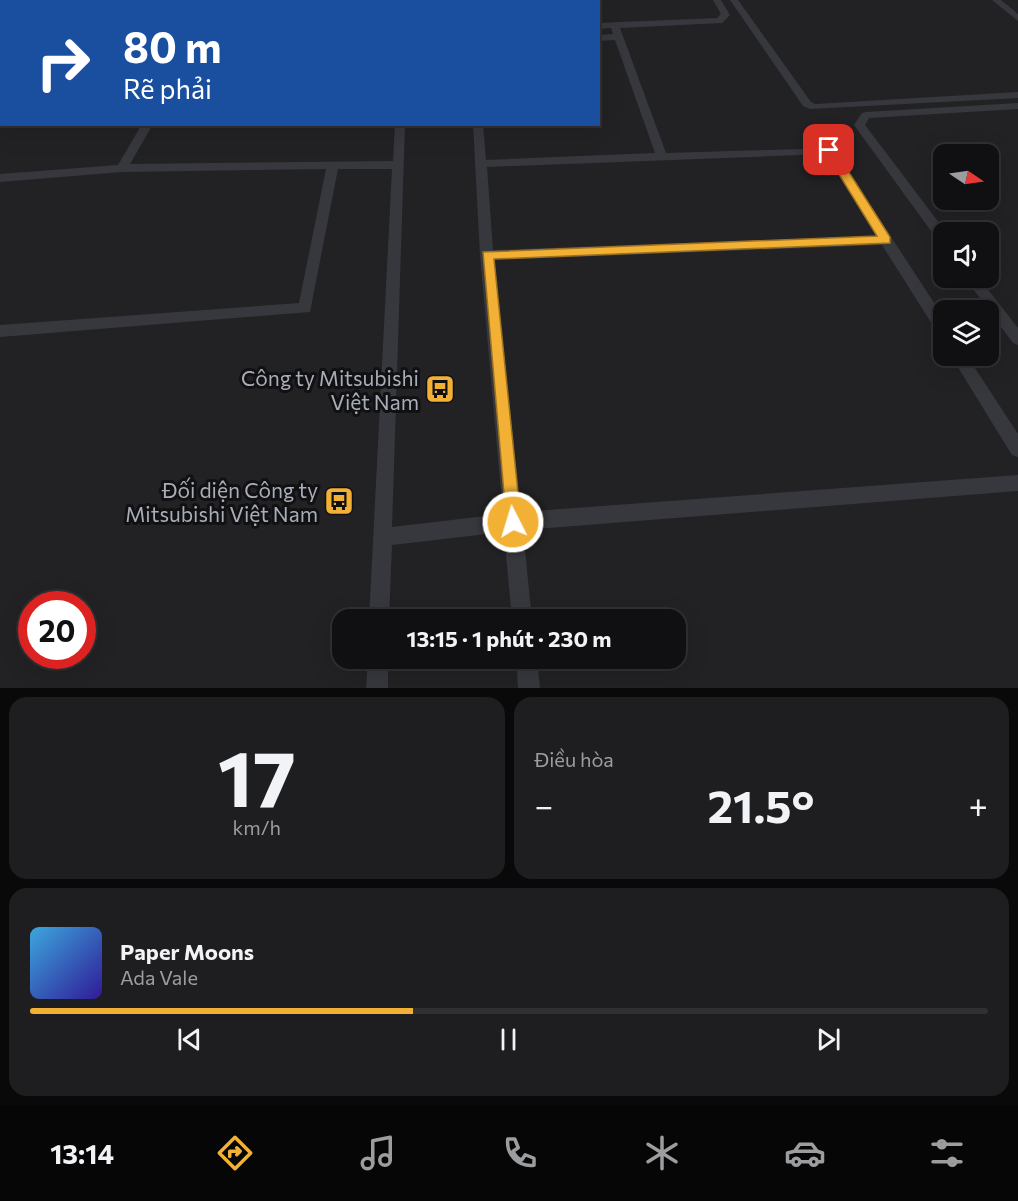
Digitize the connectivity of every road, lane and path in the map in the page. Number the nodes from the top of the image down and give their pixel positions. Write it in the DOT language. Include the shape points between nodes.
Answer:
graph roads {
  1 [pos="717,0"];
  2 [pos="734,0"];
  3 [pos="996,0"];
  4 [pos="1018,18"];
  5 [pos="614,25"];
  6 [pos="600,26"];
  7 [pos="618,37"];
  8 [pos="600,38"];
  9 [pos="1018,95"];
  10 [pos="1018,106"];
  11 [pos="147,126"];
  12 [pos="400,126"];
  13 [pos="478,126"];
  14 [pos="662,157"];
  15 [pos="481,164"];
  16 [pos="398,165"];
  17 [pos="333,166"];
  18 [pos="122,168"];
  19 [pos="0,178"];
  20 [pos="933,224"];
  21 [pos="886,240"];
  22 [pos="487,255"];
  23 [pos="980,288"];
  24 [pos="933,314"];
  25 [pos="0,331"];
  26 [pos="1018,339"];
  27 [pos="965,366"];
  28 [pos="1018,449"];
  29 [pos="1018,483"];
  30 [pos="513,522"];
  31 [pos="383,537"];
  32 [pos="380,609"];
  33 [pos="521,609"];
  34 [pos="377,669"];
  35 [pos="527,669"];
  36 [pos="376,688"];
  37 [pos="529,688"];
  1 -- 5 [label="lane" via="726,15 719,21"];
  2 -- 9 [label="lane" via="807,104"];
  3 -- 4 [label="lane"];
  5 -- 6 [label="lane"];
  5 -- 7 [label="lane"];
  7 -- 8 [label="lane"];
  7 -- 14 [label="lane"];
  10 -- 20 [label="lane" via="866,115 859,125"];
  11 -- 18 [label="lane"];
  12 -- 16 [label="lane"];
  13 -- 15 [label="lane"];
  14 -- 15 [label="lane"];
  14 -- 21 [label="lane" via="829,150"];
  15 -- 22 [label="lane"];
  16 -- 17 [label="lane"];
  16 -- 31 [label="lane"];
  17 -- 18 [label="lane"];
  17 -- 25 [label="lane" via="305,309"];
  18 -- 19 [label="lane"];
  21 -- 22 [label="lane"];
  21 -- 24 [label="lane"];
  22 -- 30 [label="lane"];
  23 -- 26 [label="lane"];
  27 -- 28 [label="lane"];
  29 -- 30 [label="lane"];
  30 -- 31 [label="lane"];
  30 -- 33 [label="lane"];
  31 -- 32 [label="lane"];
  34 -- 36 [label="lane"];
  35 -- 37 [label="lane"];
}
